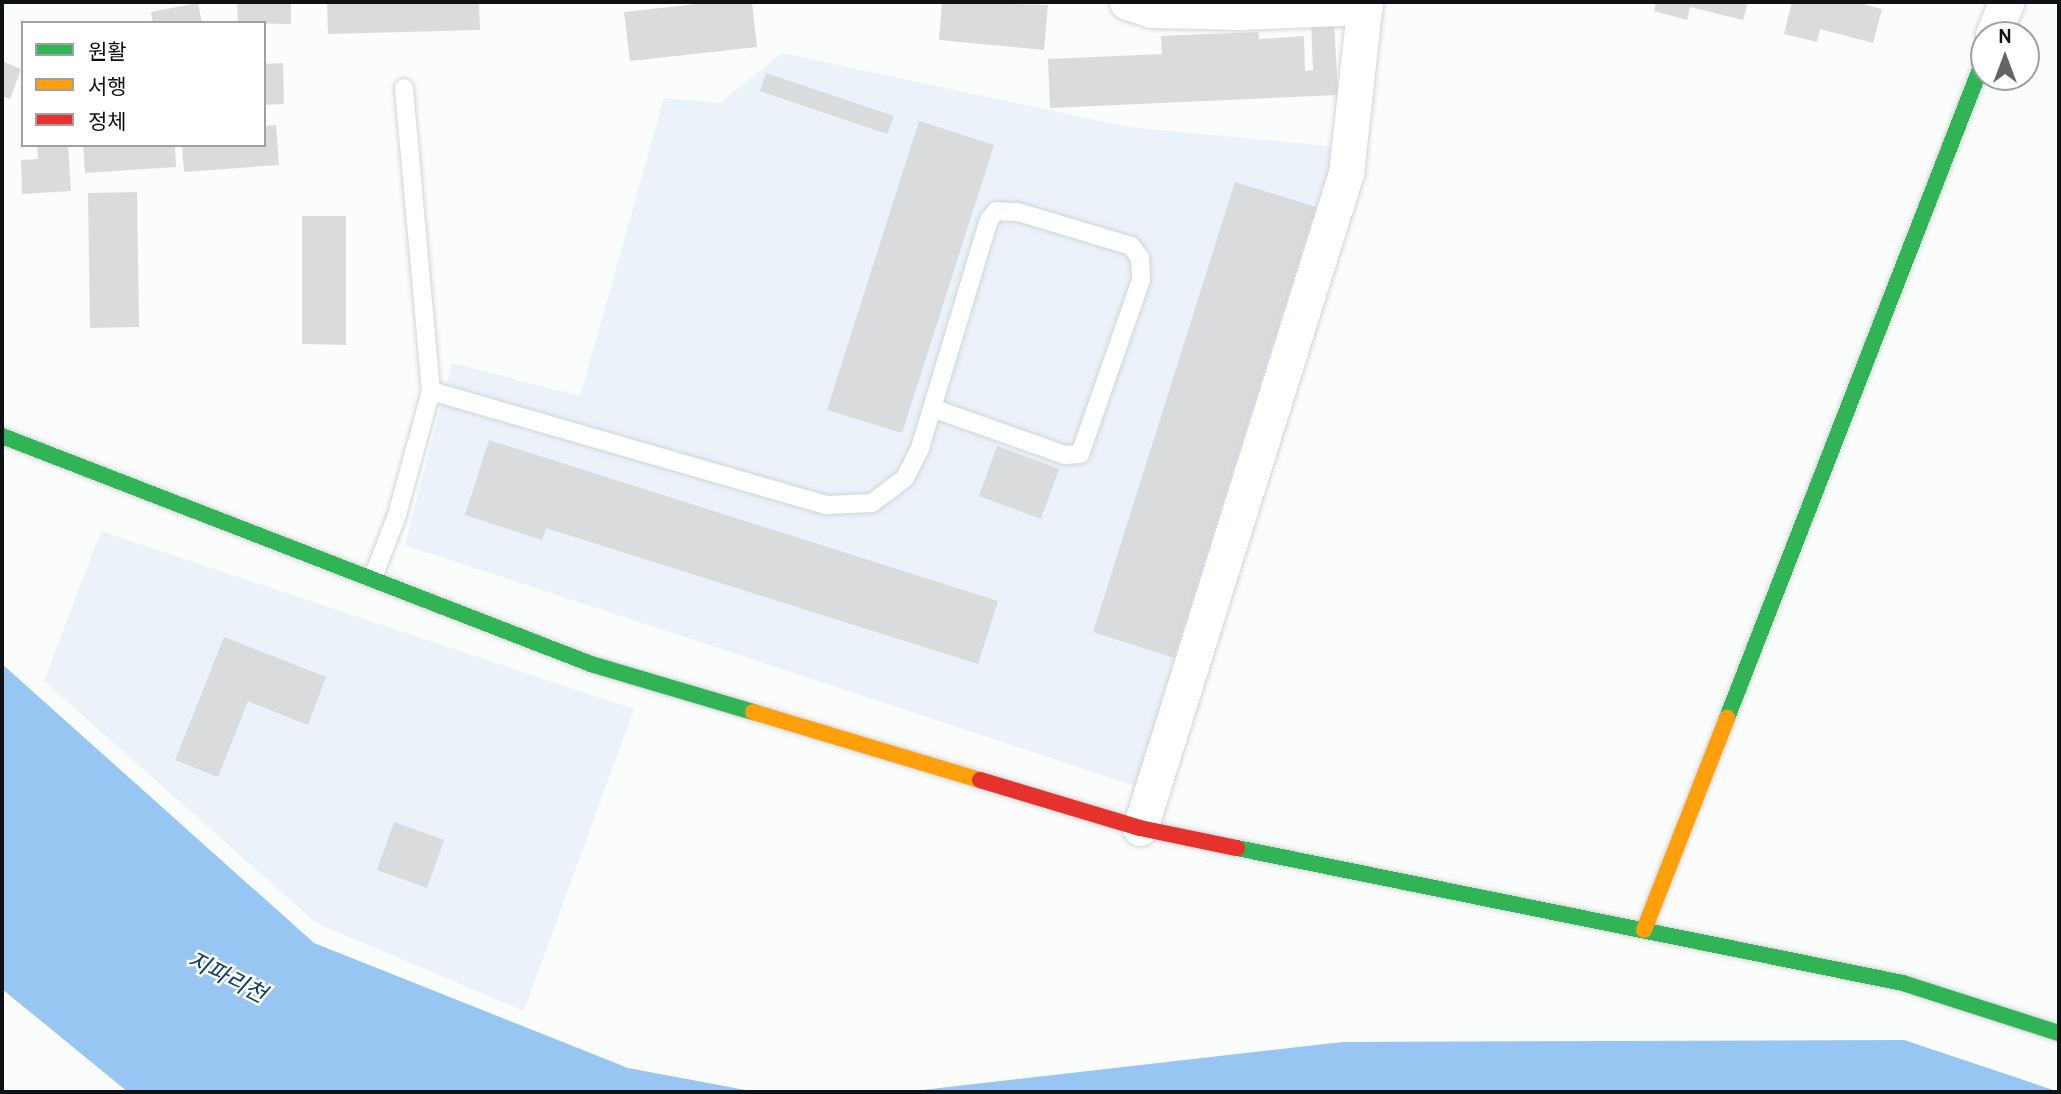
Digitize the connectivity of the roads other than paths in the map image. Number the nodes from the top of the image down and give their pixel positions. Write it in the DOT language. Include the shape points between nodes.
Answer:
graph roads {
  1 [pos="1127,2"];
  2 [pos="2006,2"];
  3 [pos="1365,5"];
  4 [pos="1999,21"];
  5 [pos="404,88"];
  6 [pos="1972,91"];
  7 [pos="431,391"];
  8 [pos="932,408"];
  9 [pos="2,436"];
  10 [pos="373,577"];
  11 [pos="1140,828"];
  12 [pos="1644,930"];
  13 [pos="2059,1033"];
  1 -- 3 [label="street" via="1151,10 1240,12"];
  2 -- 4 [label="street"];
  3 -- 11 [label="street" via="1346,173"];
  5 -- 7 [label="lane"];
  6 -- 12 [label="main road"];
  7 -- 8 [label="lane" via="827,505 872,503 905,478"];
  7 -- 10 [label="lane" via="397,515"];
  8 -- 8 [label="lane" via="989,220 996,211 1018,212 1131,246 1140,258 1141,280 1080,454 1066,455"];
  9 -- 10 [label="main road"];
  10 -- 11 [label="main road" via="592,664"];
  11 -- 12 [label="main road"];
  12 -- 13 [label="main road" via="1903,983"];
}
